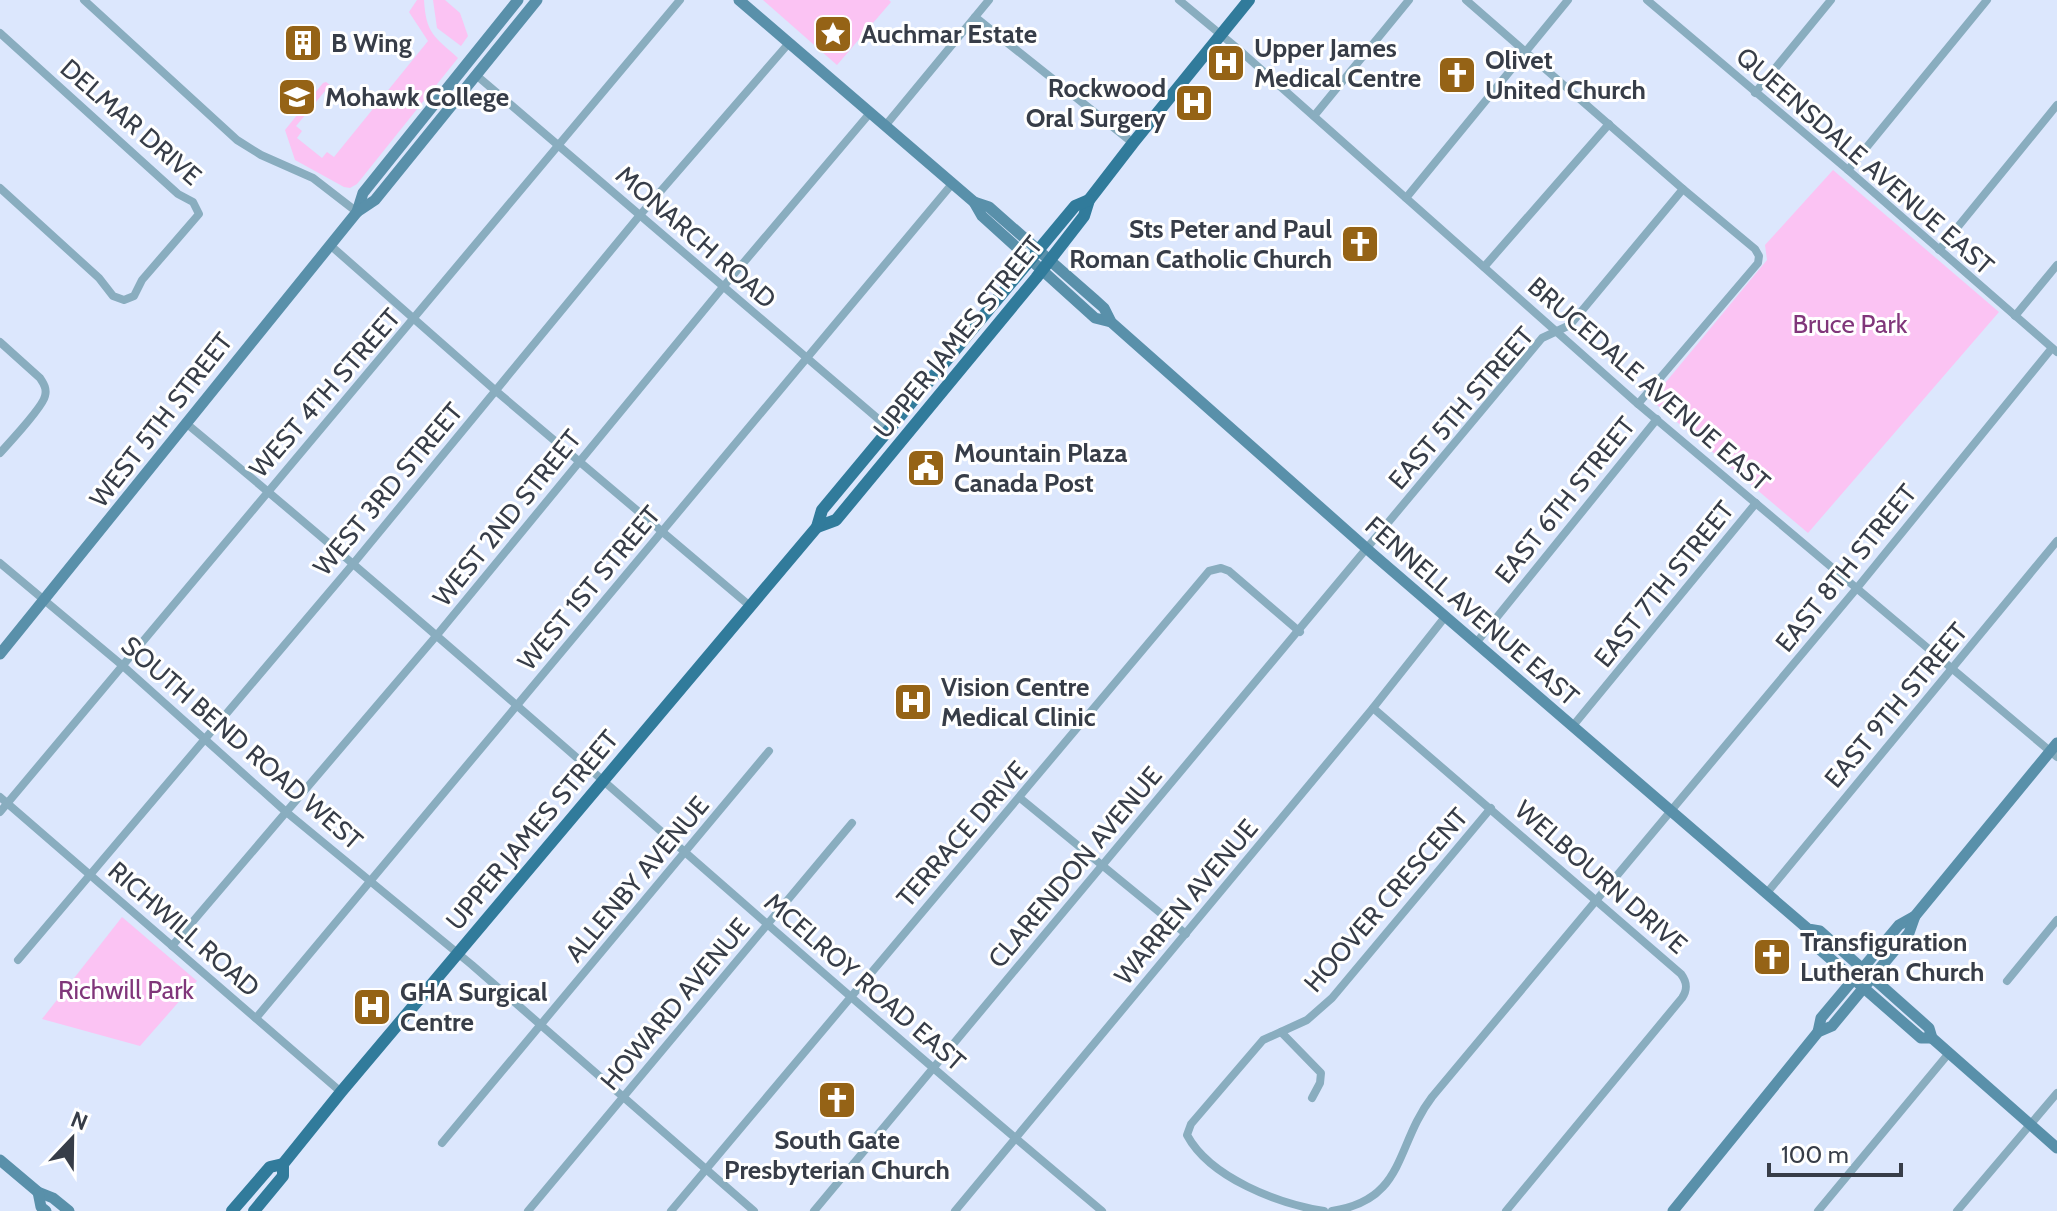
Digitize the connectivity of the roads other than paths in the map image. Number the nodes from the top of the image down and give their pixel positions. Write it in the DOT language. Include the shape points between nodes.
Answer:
graph roads {
  1 [pos="84,0"];
  2 [pos="518,0"];
  3 [pos="537,0"];
  4 [pos="680,0"];
  5 [pos="739,0"];
  6 [pos="989,0"];
  7 [pos="1179,0"];
  8 [pos="1249,0"];
  9 [pos="1409,0"];
  10 [pos="1466,0"];
  11 [pos="1568,0"];
  12 [pos="1647,0"];
  13 [pos="1831,0"];
  14 [pos="1987,0"];
  15 [pos="975,17"];
  16 [pos="0,33"];
  17 [pos="1221,34"];
  18 [pos="789,43"];
  19 [pos="1526,52"];
  20 [pos="476,75"];
  21 [pos="1755,93"];
  22 [pos="2057,105"];
  23 [pos="870,113"];
  24 [pos="1314,116"];
  25 [pos="1609,124"];
  26 [pos="885,126"];
  27 [pos="1133,143"];
  28 [pos="559,146"];
  29 [pos="1848,170"];
  30 [pos="952,184"];
  31 [pos="0,188"];
  32 [pos="1683,189"];
  33 [pos="1406,198"];
  34 [pos="357,212"];
  35 [pos="640,215"];
  36 [pos="330,245"];
  37 [pos="1939,250"];
  38 [pos="1040,260"];
  39 [pos="2057,265"];
  40 [pos="1484,267"];
  41 [pos="723,287"];
  42 [pos="2015,316"];
  43 [pos="415,319"];
  44 [pos="1557,333"];
  45 [pos="0,342"];
  46 [pos="2054,350"];
  47 [pos="808,359"];
  48 [pos="496,391"];
  49 [pos="1638,404"];
  50 [pos="1657,419"];
  51 [pos="187,424"];
  52 [pos="890,429"];
  53 [pos="0,453"];
  54 [pos="580,461"];
  55 [pos="267,491"];
  56 [pos="1756,503"];
  57 [pos="817,527"];
  58 [pos="662,534"];
  59 [pos="2057,541"];
  60 [pos="1367,549"];
  61 [pos="0,563"];
  62 [pos="353,564"];
  63 [pos="1857,588"];
  64 [pos="44,601"];
  65 [pos="750,606"];
  66 [pos="1445,617"];
  67 [pos="1300,632"];
  68 [pos="437,635"];
  69 [pos="1476,643"];
  70 [pos="0,654"];
  71 [pos="123,666"];
  72 [pos="1952,669"];
  73 [pos="517,704"];
  74 [pos="1373,708"];
  75 [pos="1572,727"];
  76 [pos="204,738"];
  77 [pos="2055,750"];
  78 [pos="769,751"];
  79 [pos="604,779"];
  80 [pos="1020,798"];
  81 [pos="4,800"];
  82 [pos="1491,808"];
  83 [pos="285,811"];
  84 [pos="1671,811"];
  85 [pos="0,812"];
  86 [pos="852,823"];
  87 [pos="686,852"];
  88 [pos="1104,865"];
  89 [pos="89,875"];
  90 [pos="371,881"];
  91 [pos="1766,894"];
  92 [pos="1597,900"];
  93 [pos="1915,916"];
  94 [pos="2057,920"];
  95 [pos="769,925"];
  96 [pos="1808,929"];
  97 [pos="1186,934"];
  98 [pos="172,946"];
  99 [pos="457,953"];
  100 [pos="18,960"];
  101 [pos="1863,968"];
  102 [pos="1873,976"];
  103 [pos="1853,980"];
  104 [pos="2007,981"];
  105 [pos="1862,989"];
  106 [pos="850,996"];
  107 [pos="256,1018"];
  108 [pos="541,1025"];
  109 [pos="1281,1032"];
  110 [pos="1818,1032"];
  111 [pos="1932,1038"];
  112 [pos="1949,1053"];
  113 [pos="932,1067"];
  114 [pos="341,1092"];
  115 [pos="2057,1093"];
  116 [pos="623,1096"];
  117 [pos="1312,1098"];
  118 [pos="2028,1124"];
  119 [pos="1015,1138"];
  120 [pos="442,1143"];
  121 [pos="2057,1148"];
  122 [pos="0,1160"];
  123 [pos="283,1164"];
  124 [pos="706,1169"];
  125 [pos="275,1186"];
  126 [pos="38,1192"];
  127 [pos="247,1194"];
  128 [pos="1295,1209"];
  129 [pos="46,1211"];
  130 [pos="69,1211"];
  131 [pos="232,1211"];
  132 [pos="254,1211"];
  133 [pos="528,1211"];
  134 [pos="671,1211"];
  135 [pos="754,1211"];
  136 [pos="814,1211"];
  137 [pos="955,1211"];
  138 [pos="1102,1211"];
  139 [pos="1324,1211"];
  140 [pos="1332,1211"];
  141 [pos="1506,1211"];
  142 [pos="1673,1211"];
  143 [pos="1818,1211"];
  144 [pos="1957,1211"];
  1 -- 34 [label="street" via="237,140 313,178"];
  2 -- 34 [label="main road, WEST 5TH STREET" via="363,193"];
  3 -- 20 [label="main road, WEST 5TH STREET"];
  4 -- 28 [label="street, WEST 4TH STREET"];
  5 -- 18 [label="main road, FENNELL AVENUE EAST"];
  6 -- 15 [label="street"];
  7 -- 17 [label="street, BRUCEDALE AVENUE EAST"];
  8 -- 17 [label="main road, UPPER JAMES STREET"];
  9 -- 24 [label="street"];
  10 -- 19 [label="street"];
  11 -- 19 [label="street"];
  12 -- 21 [label="street, QUEENSDALE AVENUE EAST"];
  13 -- 21 [label="street"];
  14 -- 29 [label="street"];
  15 -- 26 [label="street"];
  15 -- 27 [label="street"];
  16 -- 31 [label="street, DELMAR DRIVE" via="193,202 199,214 134,296 124,300 113,296"];
  17 -- 24 [label="street, BRUCEDALE AVENUE EAST"];
  17 -- 27 [label="main road, UPPER JAMES STREET"];
  18 -- 23 [label="main road, FENNELL AVENUE EAST"];
  18 -- 35 [label="street, WEST 3RD STREET"];
  19 -- 25 [label="street"];
  19 -- 33 [label="street"];
  20 -- 28 [label="street, MONARCH ROAD"];
  20 -- 34 [label="main road, WEST 5TH STREET" via="375,200"];
  21 -- 29 [label="street, QUEENSDALE AVENUE EAST"];
  22 -- 37 [label="street"];
  23 -- 26 [label="main road, FENNELL AVENUE EAST"];
  23 -- 41 [label="street, WEST 2ND STREET"];
  24 -- 33 [label="street, BRUCEDALE AVENUE EAST"];
  25 -- 32 [label="street"];
  25 -- 40 [label="street"];
  26 -- 30 [label="main road, FENNELL AVENUE EAST"];
  27 -- 38 [label="main road, UPPER JAMES STREET" via="1089,200 1075,206"];
  28 -- 35 [label="street, MONARCH ROAD"];
  28 -- 43 [label="street, WEST 4TH STREET"];
  29 -- 37 [label="street, QUEENSDALE AVENUE EAST"];
  30 -- 38 [label="main road, FENNELL AVENUE EAST" via="989,207"];
  30 -- 47 [label="street, WEST 1ST STREET"];
  32 -- 44 [label="street, EAST 5TH STREET" via="1570,325"];
  32 -- 49 [label="street, EAST 6TH STREET" via="1755,249 1758,263"];
  33 -- 40 [label="street, BRUCEDALE AVENUE EAST"];
  34 -- 36 [label="main road, WEST 5TH STREET"];
  35 -- 41 [label="street, MONARCH ROAD"];
  35 -- 48 [label="street, WEST 3RD STREET"];
  36 -- 43 [label="street"];
  36 -- 51 [label="main road, WEST 5TH STREET"];
  37 -- 42 [label="street, QUEENSDALE AVENUE EAST"];
  38 -- 52 [label="main road, UPPER JAMES STREET"];
  38 -- 57 [label="main road, UPPER JAMES STREET" via="836,520"];
  38 -- 60 [label="main road, FENNELL AVENUE EAST" via="1095,318 1111,322"];
  39 -- 42 [label="street"];
  40 -- 44 [label="street, BRUCEDALE AVENUE EAST"];
  41 -- 47 [label="street, MONARCH ROAD"];
  41 -- 54 [label="street, WEST 2ND STREET"];
  42 -- 46 [label="street, QUEENSDALE AVENUE EAST"];
  43 -- 48 [label="street"];
  43 -- 55 [label="street, WEST 4TH STREET"];
  44 -- 49 [label="street, BRUCEDALE AVENUE EAST"];
  44 -- 60 [label="street, EAST 5TH STREET" via="1542,338"];
  45 -- 53 [label="street" via="40,378 46,395"];
  46 -- 63 [label="street, EAST 8TH STREET"];
  47 -- 52 [label="street, MONARCH ROAD"];
  47 -- 58 [label="street, WEST 1ST STREET"];
  48 -- 54 [label="street"];
  48 -- 62 [label="street, WEST 3RD STREET"];
  49 -- 50 [label="street, BRUCEDALE AVENUE EAST"];
  50 -- 56 [label="street, BRUCEDALE AVENUE EAST"];
  50 -- 69 [label="street, EAST 6TH STREET"];
  51 -- 55 [label="street, MCELROY ROAD EAST"];
  51 -- 64 [label="main road, WEST 5TH STREET"];
  52 -- 57 [label="main road, UPPER JAMES STREET" via="822,510"];
  54 -- 58 [label="street"];
  54 -- 68 [label="street, WEST 2ND STREET"];
  55 -- 62 [label="street, MCELROY ROAD EAST"];
  55 -- 71 [label="street, WEST 4TH STREET"];
  56 -- 63 [label="street, BRUCEDALE AVENUE EAST"];
  56 -- 75 [label="street, EAST 7TH STREET"];
  57 -- 65 [label="main road, UPPER JAMES STREET"];
  58 -- 65 [label="street"];
  58 -- 73 [label="street, WEST 1ST STREET"];
  59 -- 72 [label="street, EAST 9TH STREET"];
  60 -- 66 [label="main road, FENNELL AVENUE EAST"];
  60 -- 67 [label="street, CLARENDON AVENUE"];
  61 -- 64 [label="street, SOUTH BEND ROAD WEST"];
  62 -- 68 [label="street, MCELROY ROAD EAST"];
  62 -- 76 [label="street, WEST 3RD STREET"];
  63 -- 72 [label="street, BRUCEDALE AVENUE EAST"];
  63 -- 84 [label="street, EAST 8TH STREET"];
  64 -- 70 [label="main road, WEST 5TH STREET"];
  64 -- 71 [label="street, SOUTH BEND ROAD WEST"];
  65 -- 79 [label="main road, UPPER JAMES STREET"];
  66 -- 69 [label="main road, FENNELL AVENUE EAST"];
  66 -- 74 [label="street, WARREN AVENUE"];
  67 -- 80 [label="street, TERRACE DRIVE" via="1229,571 1209,571"];
  67 -- 88 [label="street, CLARENDON AVENUE"];
  68 -- 73 [label="street, MCELROY ROAD EAST"];
  68 -- 83 [label="street, WEST 2ND STREET"];
  69 -- 75 [label="main road, FENNELL AVENUE EAST"];
  71 -- 76 [label="street, SOUTH BEND ROAD WEST"];
  71 -- 81 [label="street, WEST 4TH STREET"];
  72 -- 77 [label="street, BRUCEDALE AVENUE EAST"];
  72 -- 91 [label="street, EAST 9TH STREET"];
  73 -- 79 [label="street, MCELROY ROAD EAST"];
  73 -- 90 [label="street, WEST 1ST STREET"];
  74 -- 82 [label="street, WELBOURN DRIVE"];
  74 -- 97 [label="street, WARREN AVENUE"];
  75 -- 84 [label="main road, FENNELL AVENUE EAST"];
  76 -- 83 [label="street, SOUTH BEND ROAD WEST"];
  76 -- 89 [label="street, WEST 3RD STREET"];
  77 -- 93 [label="main road"];
  78 -- 87 [label="street, ALLENBY AVENUE"];
  79 -- 87 [label="street, MCELROY ROAD EAST"];
  79 -- 99 [label="main road, UPPER JAMES STREET"];
  80 -- 88 [label="street"];
  80 -- 106 [label="street, TERRACE DRIVE"];
  81 -- 85 [label="street, WEST 4TH STREET"];
  81 -- 89 [label="street, RICHWILL ROAD"];
  82 -- 92 [label="street, WELBOURN DRIVE"];
  82 -- 109 [label="street, HOOVER CRESCENT" via="1332,998 1307,1020"];
  83 -- 90 [label="street, SOUTH BEND ROAD WEST"];
  83 -- 98 [label="street, WEST 2ND STREET"];
  84 -- 91 [label="main road, FENNELL AVENUE EAST"];
  84 -- 92 [label="street"];
  86 -- 95 [label="street, HOWARD AVENUE"];
  87 -- 95 [label="street, MCELROY ROAD EAST"];
  87 -- 108 [label="street, ALLENBY AVENUE"];
  88 -- 97 [label="street"];
  88 -- 113 [label="street, CLARENDON AVENUE"];
  89 -- 98 [label="street, RICHWILL ROAD"];
  89 -- 100 [label="street, WEST 3RD STREET"];
  90 -- 99 [label="street, SOUTH BEND ROAD WEST"];
  90 -- 107 [label="street, WEST 1ST STREET"];
  91 -- 96 [label="main road, FENNELL AVENUE EAST"];
  92 -- 140 [label="street" via="1421,1112 1390,1179 1374,1197 1354,1208"];
  92 -- 141 [label="street, WELBOURN DRIVE" via="1681,974 1685,993"];
  93 -- 101 [label="main road" via="1899,925"];
  93 -- 102 [label="main road" via="1909,933"];
  94 -- 104 [label="street"];
  95 -- 106 [label="street, MCELROY ROAD EAST"];
  95 -- 116 [label="street, HOWARD AVENUE"];
  96 -- 101 [label="main road, FENNELL AVENUE EAST" via="1820,931"];
  96 -- 103 [label="main road, FENNELL AVENUE EAST" via="1809,940"];
  97 -- 119 [label="street, WARREN AVENUE"];
  98 -- 107 [label="street, RICHWILL ROAD"];
  99 -- 108 [label="street, SOUTH BEND ROAD WEST"];
  99 -- 114 [label="main road, UPPER JAMES STREET"];
  101 -- 102 [label="main road, FENNELL AVENUE EAST"];
  101 -- 103 [label="main road"];
  102 -- 105 [label="main road"];
  102 -- 111 [label="main road, FENNELL AVENUE EAST" via="1929,1028"];
  103 -- 105 [label="main road, FENNELL AVENUE EAST"];
  103 -- 110 [label="main road" via="1821,1018"];
  105 -- 110 [label="main road" via="1832,1026"];
  105 -- 111 [label="main road, FENNELL AVENUE EAST" via="1921,1038"];
  106 -- 113 [label="street, MCELROY ROAD EAST"];
  106 -- 124 [label="street, TERRACE DRIVE"];
  107 -- 114 [label="street, RICHWILL ROAD"];
  108 -- 116 [label="street, SOUTH BEND ROAD WEST"];
  108 -- 120 [label="street, ALLENBY AVENUE"];
  109 -- 117 [label="street" via="1321,1073"];
  109 -- 128 [label="street, HOOVER CRESCENT" via="1263,1040 1187,1135 1192,1145 1244,1185"];
  110 -- 142 [label="main road"];
  111 -- 112 [label="main road, FENNELL AVENUE EAST"];
  112 -- 118 [label="main road, FENNELL AVENUE EAST"];
  112 -- 143 [label="street"];
  113 -- 119 [label="street, MCELROY ROAD EAST"];
  113 -- 136 [label="street, CLARENDON AVENUE"];
  114 -- 123 [label="main road, UPPER JAMES STREET"];
  115 -- 118 [label="street"];
  116 -- 124 [label="street, SOUTH BEND ROAD WEST"];
  116 -- 133 [label="street, HOWARD AVENUE"];
  118 -- 121 [label="main road, FENNELL AVENUE EAST"];
  118 -- 144 [label="street"];
  119 -- 137 [label="street, WARREN AVENUE"];
  119 -- 138 [label="street, MCELROY ROAD EAST"];
  122 -- 126 [label="main road"];
  123 -- 125 [label="main road, UPPER JAMES STREET" via="283,1176"];
  123 -- 127 [label="main road, UPPER JAMES STREET" via="270,1167"];
  124 -- 134 [label="street, TERRACE DRIVE"];
  124 -- 135 [label="street, SOUTH BEND ROAD WEST"];
  125 -- 127 [label="main road"];
  125 -- 132 [label="main road, UPPER JAMES STREET"];
  126 -- 129 [label="main road"];
  126 -- 130 [label="main road"];
  127 -- 131 [label="main road, UPPER JAMES STREET"];
  128 -- 139 [label="street, HOOVER CRESCENT"];
}
